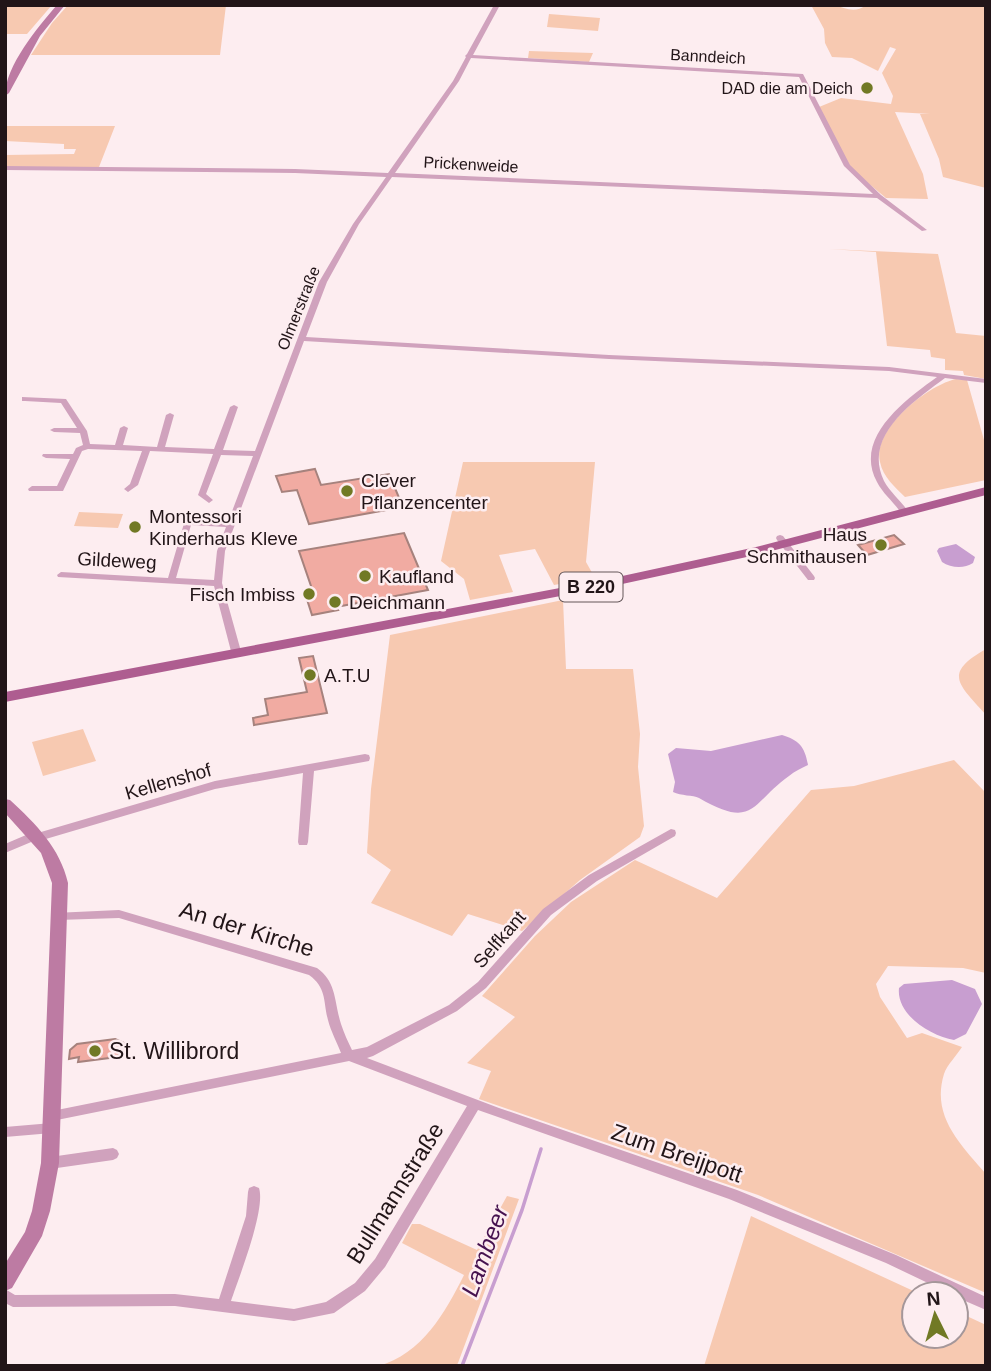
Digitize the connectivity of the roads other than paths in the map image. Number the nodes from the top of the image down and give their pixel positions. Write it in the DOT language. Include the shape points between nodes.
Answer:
graph roads {
  1 [pos="61,5"];
  2 [pos="497,5"];
  3 [pos="468,56"];
  4 [pos="5,93"];
  5 [pos="5,168"];
  6 [pos="390,174"];
  7 [pos="879,196"];
  8 [pos="924,229"];
  9 [pos="302,339"];
  10 [pos="945,375"];
  11 [pos="986,381"];
  12 [pos="25,399"];
  13 [pos="234,407"];
  14 [pos="170,415"];
  15 [pos="124,428"];
  16 [pos="54,430"];
  17 [pos="83,431"];
  18 [pos="87,446"];
  19 [pos="118,448"];
  20 [pos="147,449"];
  21 [pos="160,450"];
  22 [pos="220,452"];
  23 [pos="259,454"];
  24 [pos="46,456"];
  25 [pos="75,457"];
  26 [pos="32,489"];
  27 [pos="128,489"];
  28 [pos="986,491"];
  29 [pos="209,500"];
  30 [pos="904,511"];
  31 [pos="231,525"];
  32 [pos="782,541"];
  33 [pos="61,575"];
  34 [pos="811,578"];
  35 [pos="171,581"];
  36 [pos="218,583"];
  37 [pos="237,655"];
  38 [pos="5,697"];
  39 [pos="365,758"];
  40 [pos="309,767"];
  41 [pos="5,804"];
  42 [pos="671,833"];
  43 [pos="38,836"];
  44 [pos="303,842"];
  45 [pos="5,849"];
  46 [pos="58,916"];
  47 [pos="348,1056"];
  48 [pos="475,1104"];
  49 [pos="52,1122"];
  50 [pos="5,1132"];
  51 [pos="113,1154"];
  52 [pos="50,1163"];
  53 [pos="254,1192"];
  54 [pos="5,1282"];
  55 [pos="5,1296"];
  56 [pos="986,1304"];
  57 [pos="223,1306"];
  1 -- 4 [label="street" via="36,35"];
  2 -- 3 [label="street, Olmerstraße"];
  3 -- 6 [label="street, Olmerstraße"];
  3 -- 7 [label="street, Banndeich" via="801,75 847,166"];
  5 -- 6 [label="street, Prickenweide"];
  6 -- 7 [label="street, Prickenweide"];
  6 -- 9 [label="street, Olmerstraße" via="339,252"];
  7 -- 8 [label="street"];
  9 -- 10 [label="street"];
  9 -- 23 [label="street, Olmerstraße"];
  10 -- 11 [label="street"];
  10 -- 30 [label="street" via="891,419 875,446 879,481"];
  12 -- 17 [label="street" via="63,401"];
  13 -- 22 [label="street"];
  14 -- 21 [label="street"];
  15 -- 19 [label="street"];
  16 -- 17 [label="street"];
  17 -- 18 [label="street"];
  18 -- 19 [label="street"];
  18 -- 25 [label="street"];
  19 -- 20 [label="street"];
  20 -- 21 [label="street"];
  20 -- 27 [label="street" via="134,485"];
  21 -- 22 [label="street"];
  22 -- 23 [label="street"];
  22 -- 29 [label="street" via="202,495"];
  23 -- 31 [label="street, Olmerstraße"];
  24 -- 25 [label="street"];
  25 -- 26 [label="street" via="60,489"];
  28 -- 30 [label="main road, B 220"];
  30 -- 32 [label="main road, B 220"];
  31 -- 35 [label="street, Gildeweg" via="188,522"];
  31 -- 36 [label="street, Olmerstraße" via="221,551"];
  32 -- 34 [label="street"];
  32 -- 37 [label="main road, B 220" via="601,585"];
  33 -- 35 [label="street, Gildeweg"];
  35 -- 36 [label="street, Gildeweg"];
  36 -- 37 [label="street, Olmerstraße"];
  37 -- 38 [label="main road, B 220"];
  39 -- 40 [label="street, Kellenshof"];
  40 -- 43 [label="street, Kellenshof" via="215,785"];
  40 -- 44 [label="street"];
  41 -- 43 [label="street"];
  42 -- 47 [label="street, Selfkant" via="593,878 547,912 482,985 453,1008 369,1052"];
  43 -- 45 [label="street, Kellenshof"];
  43 -- 46 [label="street" via="58,867"];
  46 -- 47 [label="street, An der Kirche" via="119,914 313,971 330,988 334,1020"];
  46 -- 49 [label="street"];
  47 -- 48 [label="street, Zum Breijpott"];
  47 -- 49 [label="street"];
  48 -- 56 [label="street, Zum Breijpott" via="732,1194 891,1259"];
  48 -- 57 [label="street, Bullmannstraße" via="380,1263 360,1287 329,1308 293,1315"];
  49 -- 50 [label="street"];
  49 -- 52 [label="street"];
  51 -- 52 [label="street"];
  52 -- 54 [label="street" via="33,1236"];
  53 -- 57 [label="street" via="252,1216"];
  55 -- 57 [label="street, Bullmannstraße" via="13,1301 164,1299"];
}
